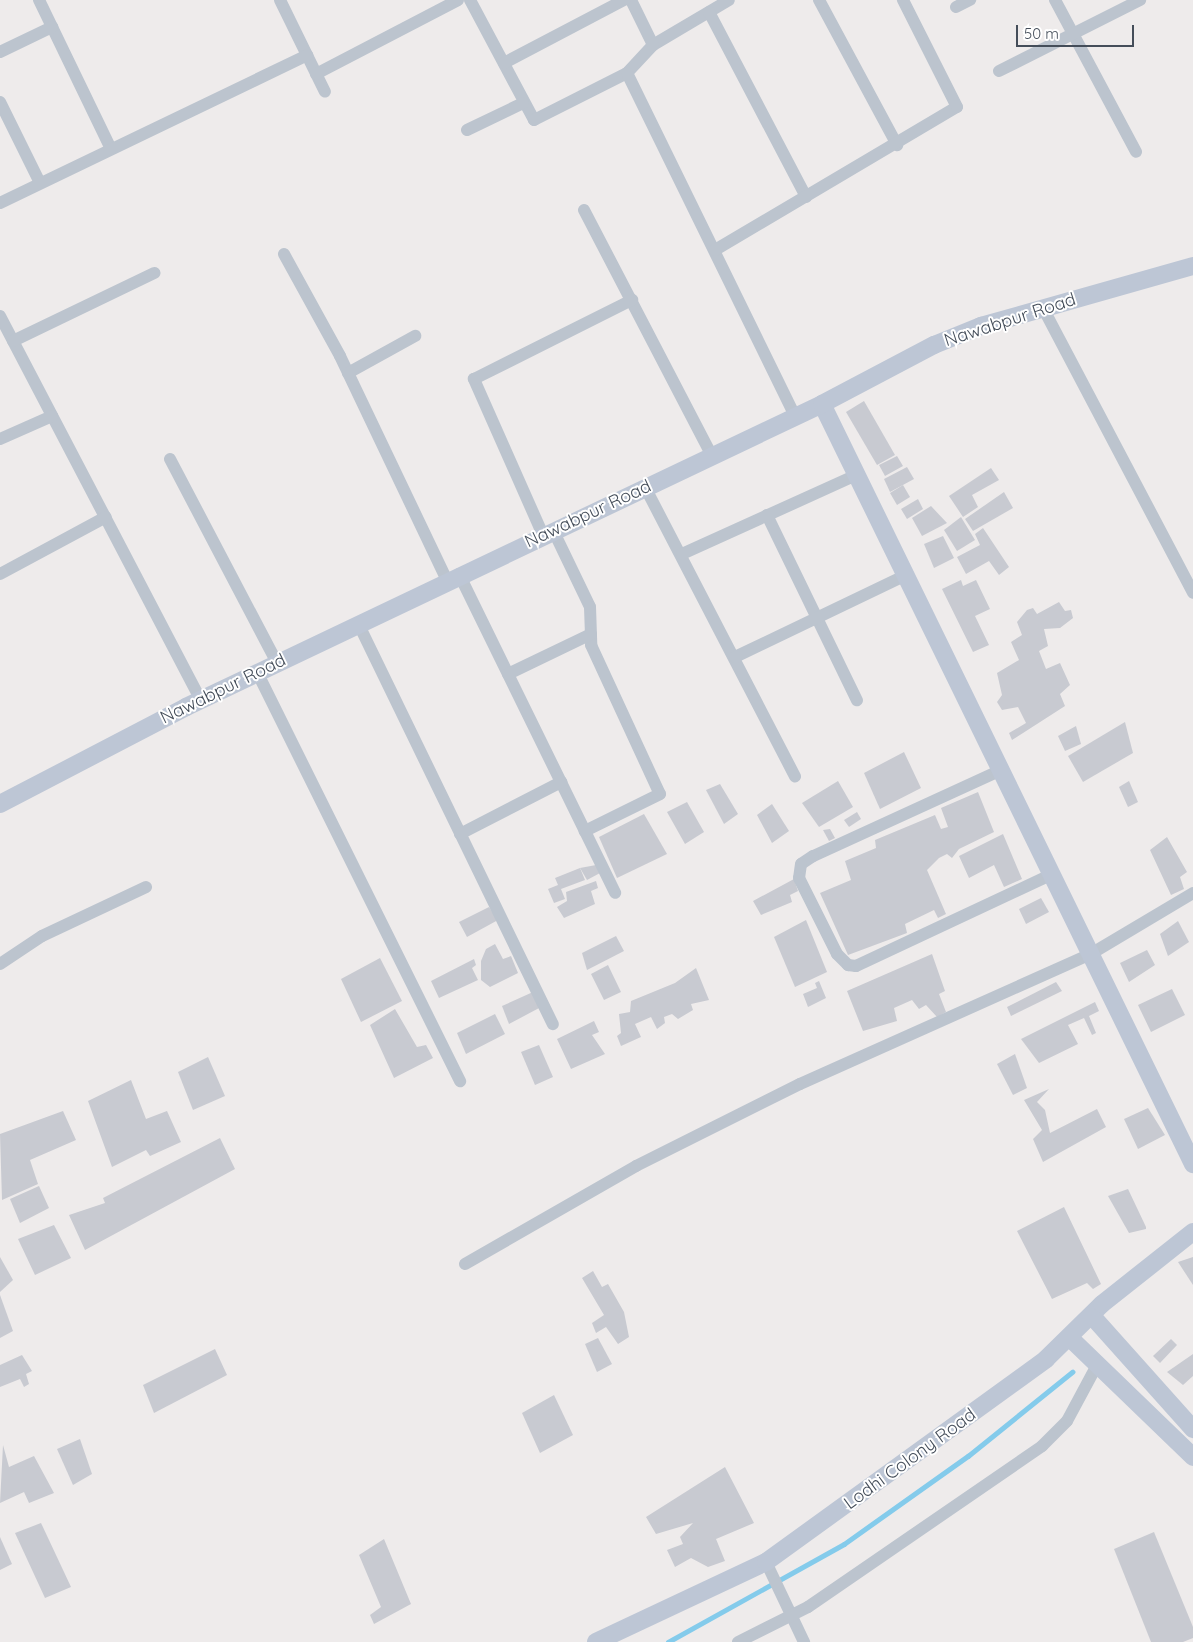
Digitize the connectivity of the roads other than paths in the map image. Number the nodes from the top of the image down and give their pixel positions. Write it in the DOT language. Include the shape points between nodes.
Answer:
graph roads {
  1 [pos="39,0"];
  2 [pos="281,0"];
  3 [pos="458,0"];
  4 [pos="470,0"];
  5 [pos="624,0"];
  6 [pos="631,0"];
  7 [pos="818,0"];
  8 [pos="903,0"];
  9 [pos="970,0"];
  10 [pos="1055,0"];
  11 [pos="1140,0"];
  12 [pos="727,1"];
  13 [pos="956,8"];
  14 [pos="709,12"];
  15 [pos="52,27"];
  16 [pos="1073,34"];
  17 [pos="653,45"];
  18 [pos="0,52"];
  19 [pos="307,55"];
  20 [pos="504,63"];
  21 [pos="998,72"];
  22 [pos="628,73"];
  23 [pos="316,74"];
  24 [pos="325,92"];
  25 [pos="0,102"];
  26 [pos="523,103"];
  27 [pos="467,130"];
  28 [pos="897,146"];
  29 [pos="111,149"];
  30 [pos="1136,152"];
  31 [pos="40,184"];
  32 [pos="806,197"];
  33 [pos="0,203"];
  34 [pos="584,210"];
  35 [pos="715,250"];
  36 [pos="284,254"];
  37 [pos="1193,266"];
  38 [pos="154,273"];
  39 [pos="632,300"];
  40 [pos="1042,308"];
  41 [pos="0,316"];
  42 [pos="415,336"];
  43 [pos="13,341"];
  44 [pos="348,373"];
  45 [pos="822,404"];
  46 [pos="52,416"];
  47 [pos="795,416"];
  48 [pos="0,439"];
  49 [pos="711,454"];
  50 [pos="170,459"];
  51 [pos="856,475"];
  52 [pos="646,487"];
  53 [pos="767,514"];
  54 [pos="106,517"];
  55 [pos="548,532"];
  56 [pos="682,554"];
  57 [pos="0,574"];
  58 [pos="906,575"];
  59 [pos="453,577"];
  60 [pos="1193,593"];
  61 [pos="817,617"];
  62 [pos="358,624"];
  63 [pos="590,634"];
  64 [pos="735,657"];
  65 [pos="277,663"];
  66 [pos="257,672"];
  67 [pos="508,674"];
  68 [pos="201,700"];
  69 [pos="857,700"];
  70 [pos="999,771"];
  71 [pos="795,776"];
  72 [pos="561,782"];
  73 [pos="0,804"];
  74 [pos="585,831"];
  75 [pos="460,834"];
  76 [pos="1050,875"];
  77 [pos="146,887"];
  78 [pos="615,893"];
  79 [pos="1193,893"];
  80 [pos="1089,955"];
  81 [pos="0,964"];
  82 [pos="553,1024"];
  83 [pos="460,1081"];
  84 [pos="1193,1164"];
  85 [pos="1193,1232"];
  86 [pos="465,1264"];
  87 [pos="1092,1316"];
  88 [pos="1071,1339"];
  89 [pos="1096,1364"];
  90 [pos="1193,1429"];
  91 [pos="1193,1456"];
  92 [pos="768,1567"];
  93 [pos="791,1616"];
  94 [pos="596,1642"];
  95 [pos="738,1642"];
  96 [pos="804,1642"];
  1 -- 15 [label="street"];
  2 -- 19 [label="street"];
  3 -- 23 [label="street"];
  4 -- 20 [label="street"];
  5 -- 20 [label="street"];
  6 -- 17 [label="street"];
  7 -- 28 [label="street"];
  8 -- 28 [label="street" via="956,107"];
  9 -- 13 [label="street"];
  10 -- 16 [label="street"];
  11 -- 16 [label="street"];
  12 -- 14 [label="street"];
  14 -- 17 [label="street"];
  14 -- 32 [label="street"];
  15 -- 18 [label="street"];
  15 -- 29 [label="street"];
  16 -- 21 [label="street"];
  16 -- 30 [label="street"];
  17 -- 22 [label="street"];
  19 -- 23 [label="street"];
  19 -- 29 [label="street"];
  20 -- 26 [label="street"];
  22 -- 26 [label="street" via="540,119 534,120"];
  22 -- 35 [label="street"];
  23 -- 24 [label="street"];
  25 -- 31 [label="street"];
  26 -- 27 [label="street"];
  28 -- 32 [label="street"];
  29 -- 31 [label="street"];
  31 -- 33 [label="street"];
  32 -- 35 [label="street"];
  34 -- 39 [label="street"];
  35 -- 47 [label="street"];
  36 -- 44 [label="street"];
  37 -- 40 [label="street, Nawabpur Road"];
  38 -- 43 [label="street"];
  39 -- 49 [label="street"];
  39 -- 55 [label="street" via="474,379"];
  40 -- 45 [label="street, Nawabpur Road" via="934,345"];
  40 -- 60 [label="street"];
  41 -- 43 [label="street"];
  42 -- 44 [label="street"];
  43 -- 46 [label="street"];
  44 -- 59 [label="street"];
  45 -- 47 [label="street, Nawabpur Road"];
  45 -- 51 [label="street"];
  46 -- 48 [label="street"];
  46 -- 54 [label="street"];
  47 -- 49 [label="street, Nawabpur Road"];
  49 -- 52 [label="street, Nawabpur Road"];
  50 -- 65 [label="street"];
  51 -- 53 [label="street"];
  51 -- 58 [label="street"];
  52 -- 55 [label="street, Nawabpur Road"];
  52 -- 56 [label="street"];
  53 -- 56 [label="street"];
  53 -- 61 [label="street"];
  54 -- 57 [label="street"];
  54 -- 68 [label="street"];
  55 -- 59 [label="street, Nawabpur Road"];
  55 -- 63 [label="street" via="590,607"];
  56 -- 64 [label="street"];
  58 -- 61 [label="street"];
  58 -- 70 [label="street"];
  59 -- 62 [label="street, Nawabpur Road"];
  59 -- 67 [label="street"];
  61 -- 64 [label="street"];
  61 -- 69 [label="street"];
  62 -- 65 [label="street, Nawabpur Road"];
  62 -- 75 [label="street"];
  63 -- 67 [label="street"];
  63 -- 74 [label="street" via="591,645 660,794"];
  64 -- 71 [label="street"];
  65 -- 66 [label="street, Nawabpur Road"];
  66 -- 68 [label="street, Nawabpur Road"];
  66 -- 83 [label="street"];
  67 -- 72 [label="street"];
  68 -- 73 [label="street, Nawabpur Road"];
  70 -- 76 [label="street"];
  70 -- 76 [label="street" via="813,856 801,864 799,878 838,954 848,965 856,966"];
  72 -- 74 [label="street"];
  72 -- 75 [label="street"];
  74 -- 78 [label="street"];
  75 -- 82 [label="street"];
  76 -- 80 [label="street"];
  77 -- 81 [label="street" via="42,936"];
  79 -- 80 [label="street"];
  80 -- 84 [label="street"];
  80 -- 86 [label="street" via="792,1088 636,1166"];
  85 -- 87 [label="street, Lodhi Colony Road"];
  87 -- 88 [label="street, Lodhi Colony Road"];
  87 -- 90 [label="street"];
  88 -- 89 [label="street"];
  88 -- 92 [label="street, Lodhi Colony Road"];
  89 -- 91 [label="street"];
  89 -- 93 [label="street" via="1067,1421 1042,1446"];
  92 -- 93 [label="street"];
  92 -- 94 [label="street, Lodhi Colony Road"];
  93 -- 95 [label="street"];
  93 -- 96 [label="street"];
}
